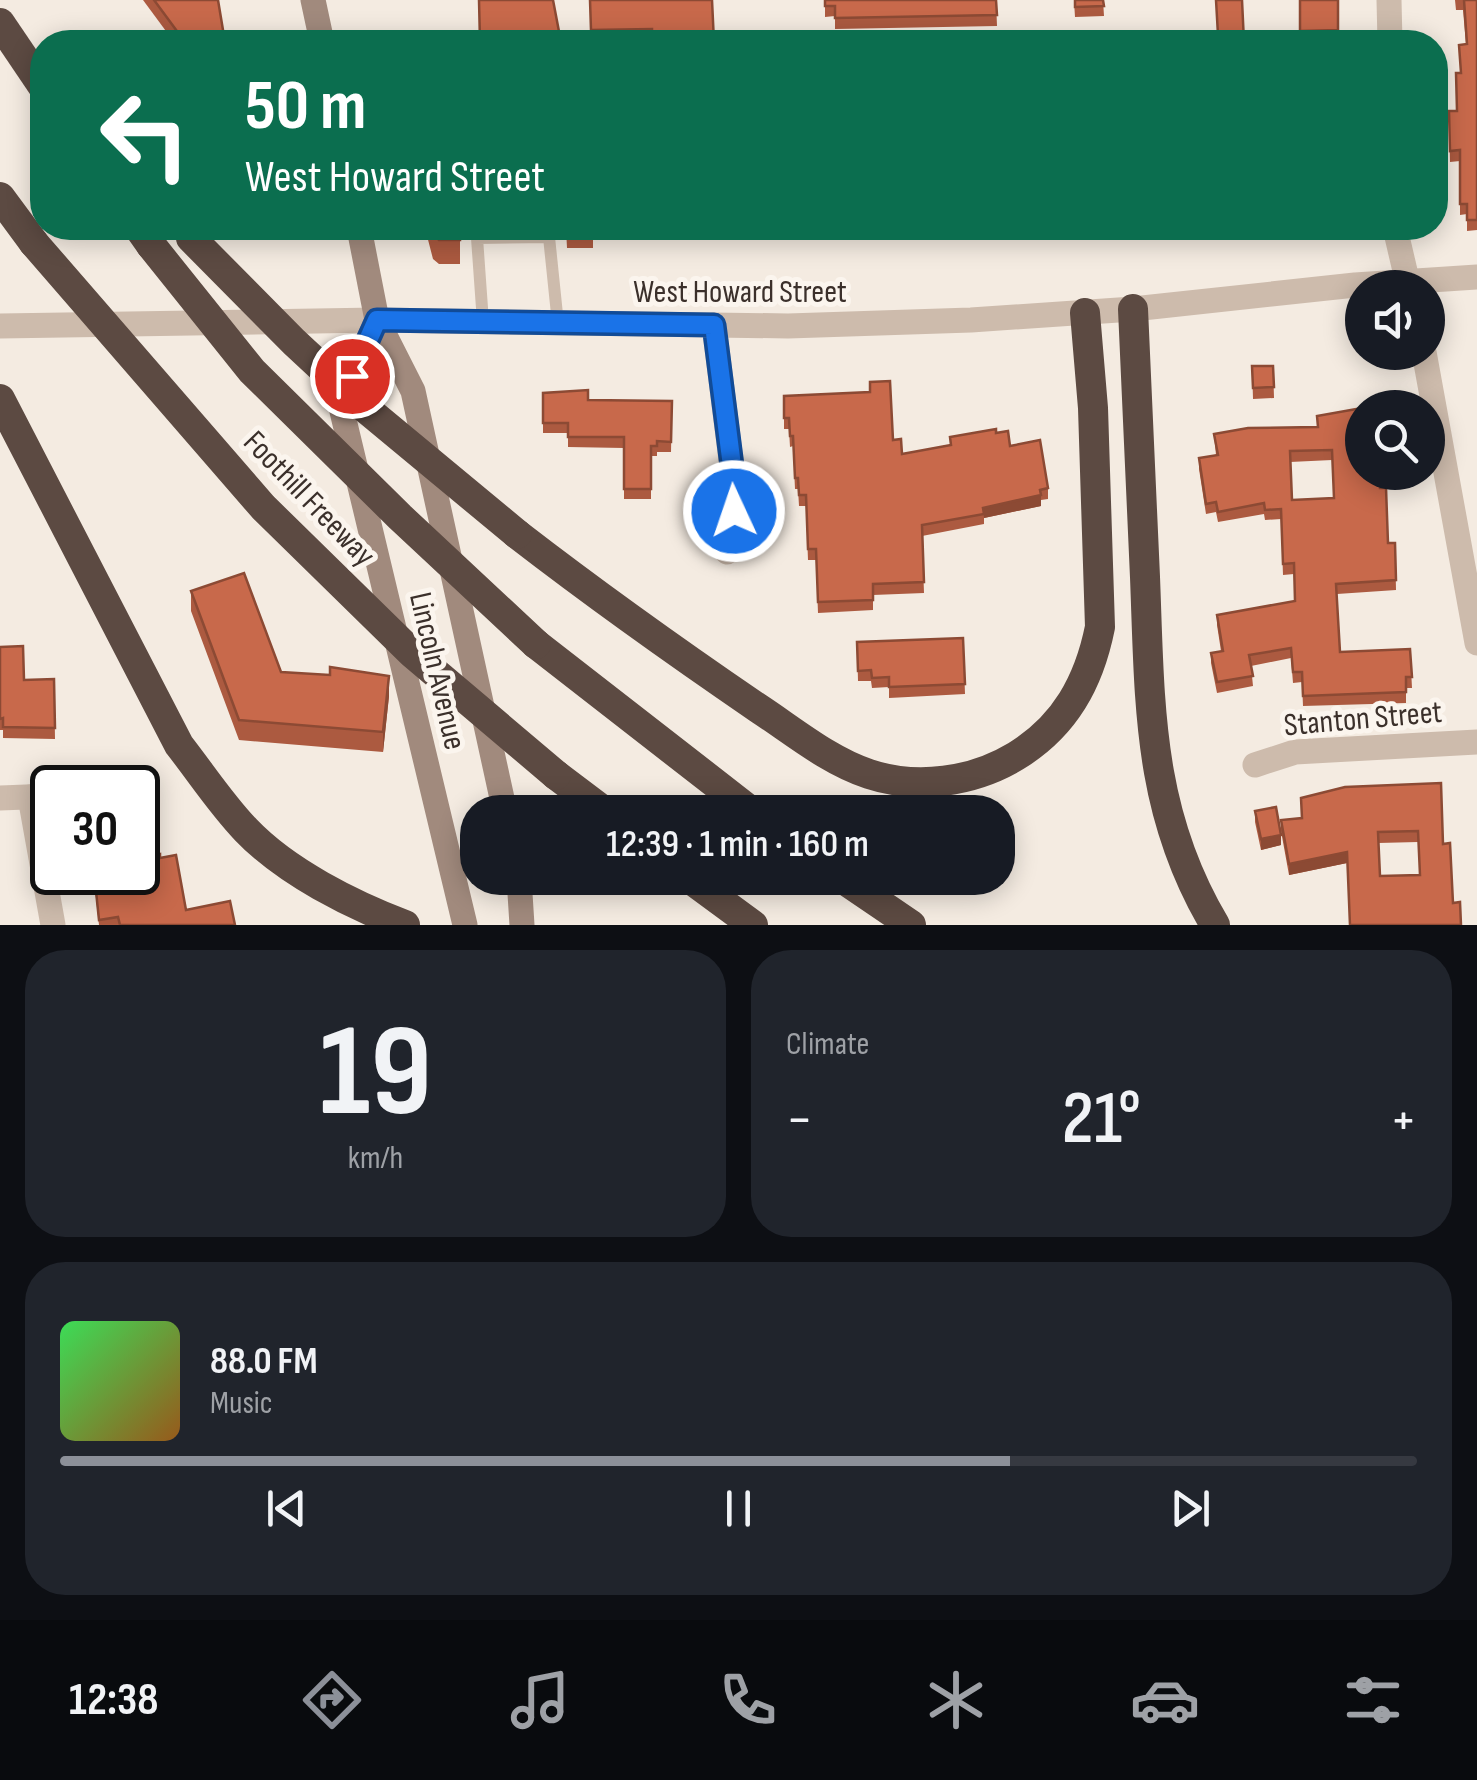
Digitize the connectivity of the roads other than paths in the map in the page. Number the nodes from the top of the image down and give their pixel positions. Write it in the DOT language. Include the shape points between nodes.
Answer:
graph roads {
  1 [pos="313,0"];
  2 [pos="1389,0"];
  3 [pos="0,23"];
  4 [pos="319,30"];
  5 [pos="1390,30"];
  6 [pos="30,67"];
  7 [pos="0,197"];
  8 [pos="30,238"];
  9 [pos="31,240"];
  10 [pos="148,240"];
  11 [pos="191,240"];
  12 [pos="361,240"];
  13 [pos="477,240"];
  14 [pos="549,240"];
  15 [pos="1398,240"];
  16 [pos="1405,270"];
  17 [pos="1477,277"];
  18 [pos="1445,280"];
  19 [pos="1345,290"];
  20 [pos="1133,309"];
  21 [pos="1084,312"];
  22 [pos="377,320"];
  23 [pos="484,322"];
  24 [pos="558,324"];
  25 [pos="714,325"];
  26 [pos="0,326"];
  27 [pos="1427,370"];
  28 [pos="2,403"];
  29 [pos="726,552"];
  30 [pos="1477,643"];
  31 [pos="1477,742"];
  32 [pos="1254,765"];
  33 [pos="501,795"];
  34 [pos="582,795"];
  35 [pos="730,795"];
  36 [pos="30,797"];
  37 [pos="0,798"];
  38 [pos="50,895"];
  39 [pos="520,895"];
  40 [pos="712,895"];
  41 [pos="867,895"];
  42 [pos="53,925"];
  43 [pos="405,925"];
  44 [pos="465,925"];
  45 [pos="522,925"];
  46 [pos="753,925"];
  47 [pos="911,925"];
  48 [pos="1215,925"];
  1 -- 4 [label="main road"];
  2 -- 5 [label="street"];
  3 -- 6 [label="highway"];
  7 -- 8 [label="highway, Foothill Freeway, bridge"];
  9 -- 34 [label="highway, Foothill Freeway, bridge" via="263,507 412,653"];
  10 -- 35 [label="highway, Foothill Freeway, bridge" via="252,371 400,518 536,644"];
  11 -- 21 [label="highway, bridge" via="365,408 643,629 844,764 871,775 929,782 992,768 1027,749 1070,708 1094,657 1100,594"];
  12 -- 22 [label="main road, Lincoln Avenue"];
  13 -- 23 [label="lane"];
  14 -- 24 [label="lane"];
  15 -- 16 [label="street"];
  17 -- 18 [label="street, West Howard Street"];
  19 -- 20 [label="street, West Howard Street"];
  20 -- 21 [label="street, West Howard Street"];
  20 -- 48 [label="highway" via="1153,747 1174,839"];
  21 -- 25 [label="street, West Howard Street" via="888,324"];
  22 -- 23 [label="street, West Howard Street"];
  22 -- 26 [label="street, West Howard Street"];
  22 -- 33 [label="main road, Lincoln Avenue" via="413,391"];
  22 -- 44 [label="main road, Lincoln Avenue" via="340,403"];
  23 -- 24 [label="street, West Howard Street"];
  24 -- 25 [label="street, West Howard Street"];
  25 -- 29 [label="street" via="734,492"];
  27 -- 30 [label="street"];
  28 -- 43 [label="highway" via="179,744 216,794 248,832 299,871"];
  31 -- 32 [label="street, Stanton Street" via="1294,752"];
  36 -- 37 [label="street"];
  38 -- 42 [label="street"];
  39 -- 45 [label="main road"];
  40 -- 46 [label="highway"];
  41 -- 47 [label="highway"];
}
